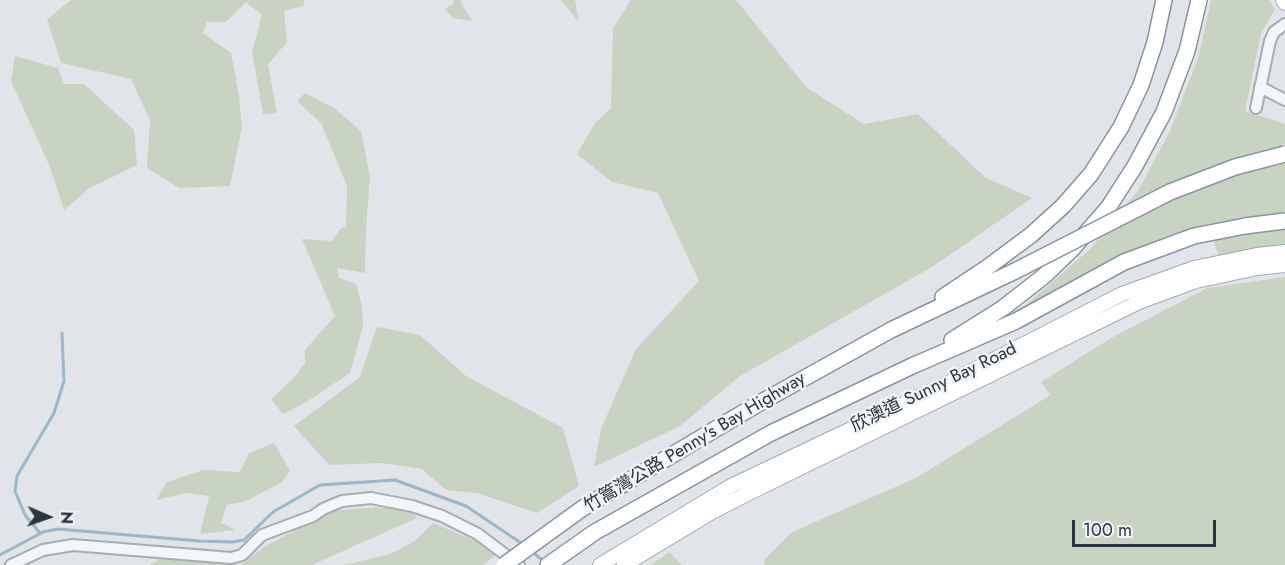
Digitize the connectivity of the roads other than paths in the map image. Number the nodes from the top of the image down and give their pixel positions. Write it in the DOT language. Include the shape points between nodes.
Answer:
graph roads {
  1 [pos="1164,0"];
  2 [pos="1199,0"];
  3 [pos="1285,24"];
  4 [pos="1260,87"];
  5 [pos="1285,100"];
  6 [pos="1256,108"];
  7 [pos="1285,154"];
  8 [pos="1285,221"];
  9 [pos="1285,252"];
  10 [pos="1285,265"];
  11 [pos="891,330"];
  12 [pos="912,366"];
  13 [pos="640,548"];
  14 [pos="11,565"];
  15 [pos="504,565"];
  16 [pos="519,565"];
  17 [pos="548,565"];
  18 [pos="600,565"];
  19 [pos="624,565"];
  1 -- 11 [label="highway" via="1149,62 1131,108 1112,144 1083,183 1049,220 1016,247"];
  2 -- 12 [label="highway" via="1187,51 1164,112 1108,208 1031,287"];
  3 -- 4 [label="lane" via="1270,41"];
  4 -- 5 [label="lane"];
  4 -- 6 [label="lane"];
  7 -- 11 [label="highway, bridge" via="1235,167 1170,192"];
  8 -- 12 [label="highway" via="1171,243 1124,262 1016,321"];
  9 -- 13 [label="main road, 欣澳道 Sunny Bay Road" via="1194,268 1122,294 731,486"];
  10 -- 13 [label="main road, 欣澳道 Sunny Bay Road" via="1204,279 1139,302"];
  11 -- 15 [label="highway, 竹篙灣公路 Penny's Bay Highway, bridge" via="583,508"];
  12 -- 17 [label="highway, 竹篙灣公路 Penny's Bay Highway" via="771,433 596,532"];
  13 -- 18 [label="main road, 欣澳道 Sunny Bay Road"];
  13 -- 19 [label="main road, 欣澳道 Sunny Bay Road"];
  14 -- 16 [label="lane" via="43,550 73,545 231,558 242,555 262,535 332,505 371,498 442,516 478,534"];
}
